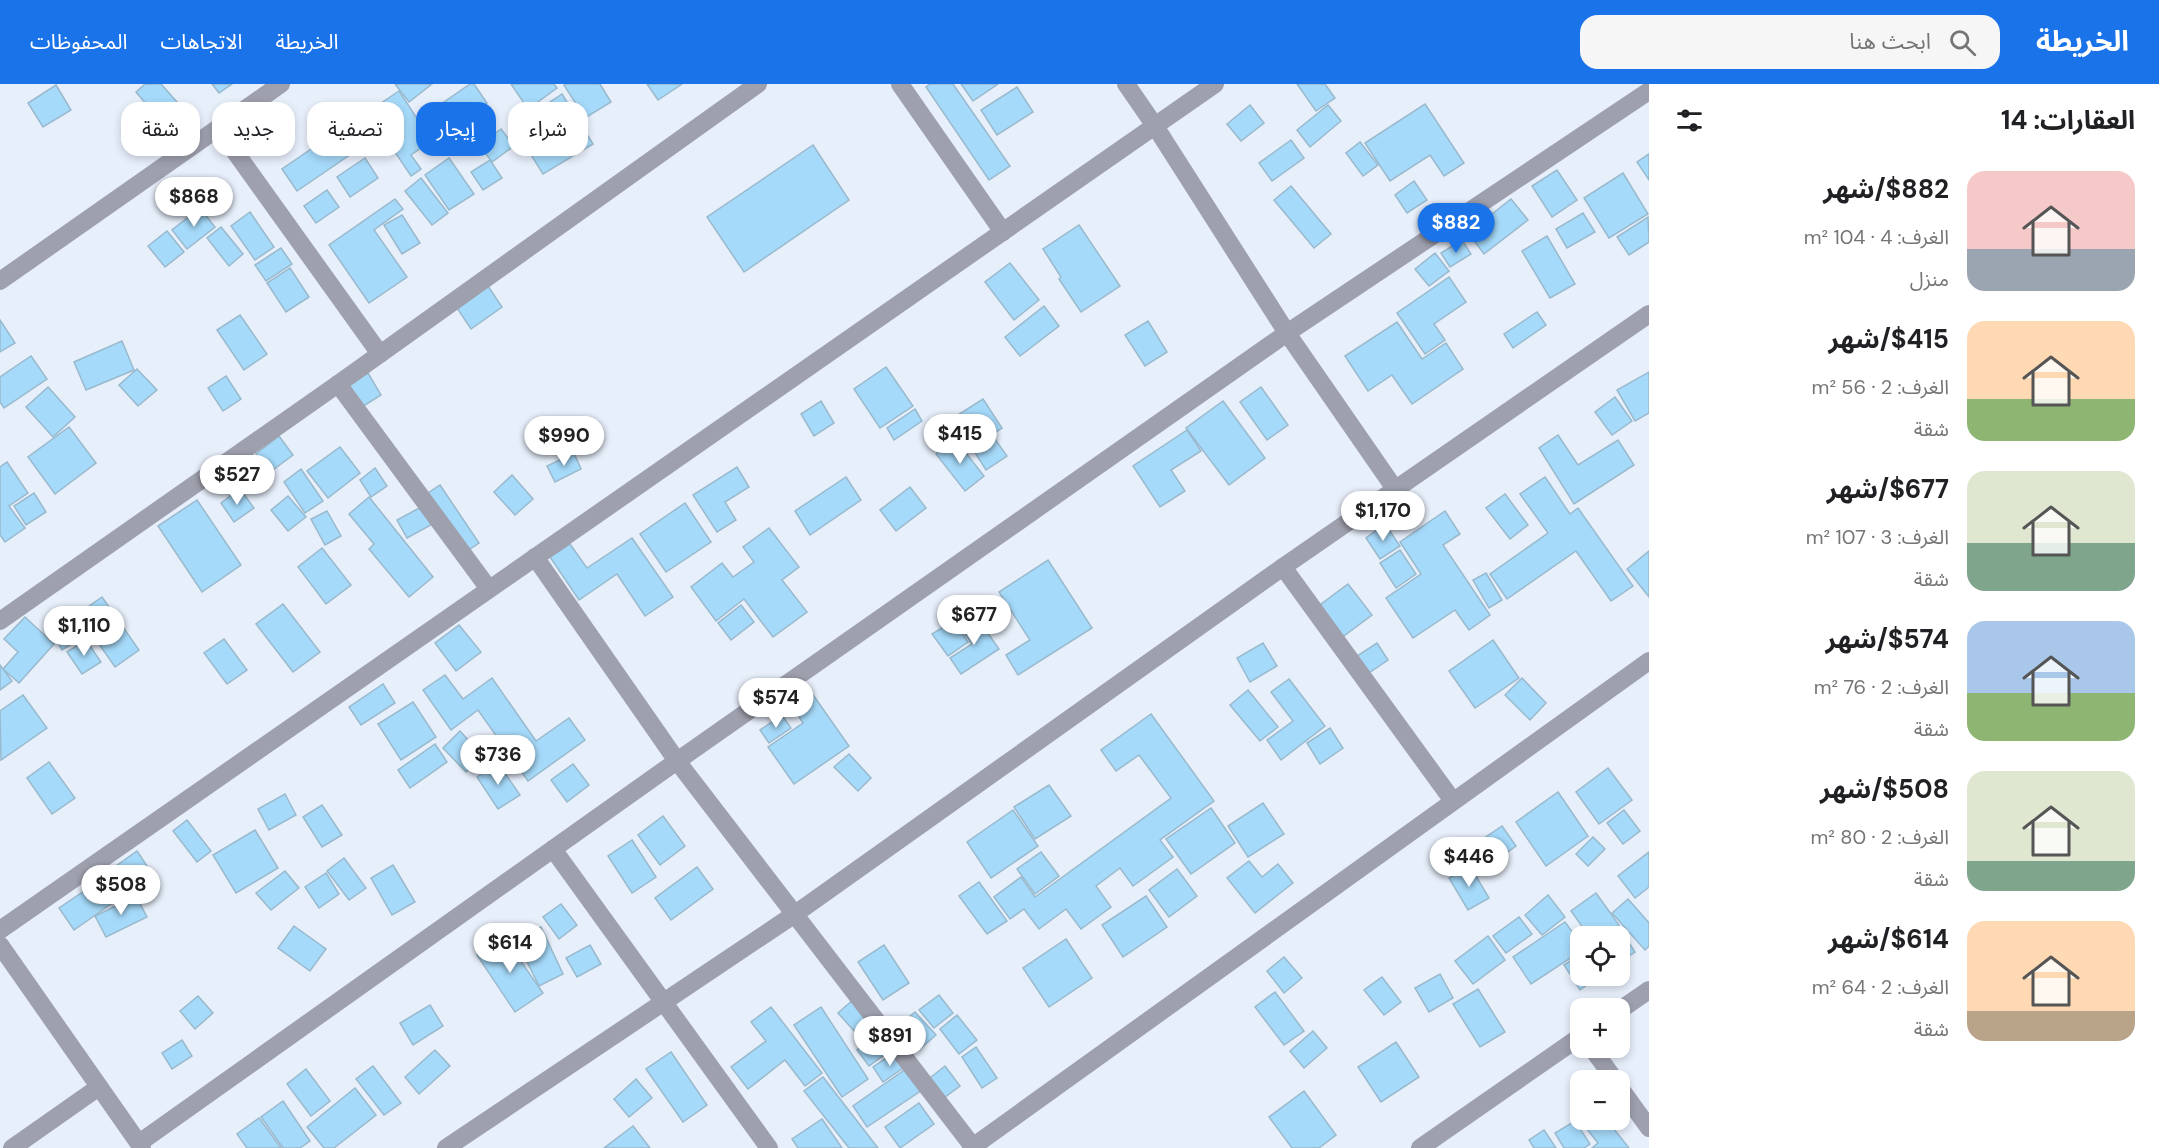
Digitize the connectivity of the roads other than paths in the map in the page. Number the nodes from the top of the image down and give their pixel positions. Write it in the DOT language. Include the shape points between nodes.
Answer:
graph roads {
  1 [pos="281,84"];
  2 [pos="758,84"];
  3 [pos="900,84"];
  4 [pos="1126,84"];
  5 [pos="1215,84"];
  6 [pos="1649,91"];
  7 [pos="255,102"];
  8 [pos="1155,126"];
  9 [pos="212,132"];
  10 [pos="238,156"];
  11 [pos="1003,232"];
  12 [pos="0,281"];
  13 [pos="1649,314"];
  14 [pos="1287,333"];
  15 [pos="380,354"];
  16 [pos="338,384"];
  17 [pos="1395,489"];
  18 [pos="535,557"];
  19 [pos="1283,567"];
  20 [pos="489,589"];
  21 [pos="0,621"];
  22 [pos="1649,661"];
  23 [pos="677,761"];
  24 [pos="1453,801"];
  25 [pos="553,849"];
  26 [pos="795,914"];
  27 [pos="0,930"];
  28 [pos="0,945"];
  29 [pos="1649,990"];
  30 [pos="662,1003"];
  31 [pos="1630,1003"];
  32 [pos="1570,1044"];
  33 [pos="99,1087"];
  34 [pos="1630,1102"];
  35 [pos="1649,1128"];
  36 [pos="140,1145"];
  37 [pos="973,1147"];
  38 [pos="12,1148"];
  39 [pos="446,1148"];
  40 [pos="769,1148"];
  41 [pos="1420,1148"];
  1 -- 7 [label="street"];
  2 -- 15 [label="street"];
  3 -- 11 [label="street"];
  4 -- 8 [label="street"];
  5 -- 8 [label="street"];
  6 -- 14 [label="street"];
  8 -- 11 [label="street"];
  8 -- 14 [label="street"];
  9 -- 12 [label="street"];
  10 -- 15 [label="street"];
  11 -- 18 [label="street"];
  13 -- 17 [label="street"];
  14 -- 17 [label="street"];
  14 -- 23 [label="street"];
  15 -- 16 [label="street"];
  16 -- 20 [label="street"];
  16 -- 21 [label="street"];
  17 -- 19 [label="street"];
  18 -- 20 [label="street"];
  18 -- 23 [label="street"];
  19 -- 24 [label="street"];
  19 -- 26 [label="street"];
  20 -- 27 [label="street"];
  22 -- 24 [label="street"];
  23 -- 25 [label="street"];
  23 -- 26 [label="street"];
  24 -- 37 [label="street"];
  25 -- 30 [label="street"];
  25 -- 36 [label="street"];
  26 -- 30 [label="street"];
  26 -- 37 [label="street"];
  28 -- 33 [label="street"];
  29 -- 31 [label="street"];
  30 -- 39 [label="street"];
  30 -- 40 [label="street"];
  32 -- 41 [label="street"];
  33 -- 36 [label="street"];
  33 -- 38 [label="street"];
  34 -- 35 [label="street"];
}
